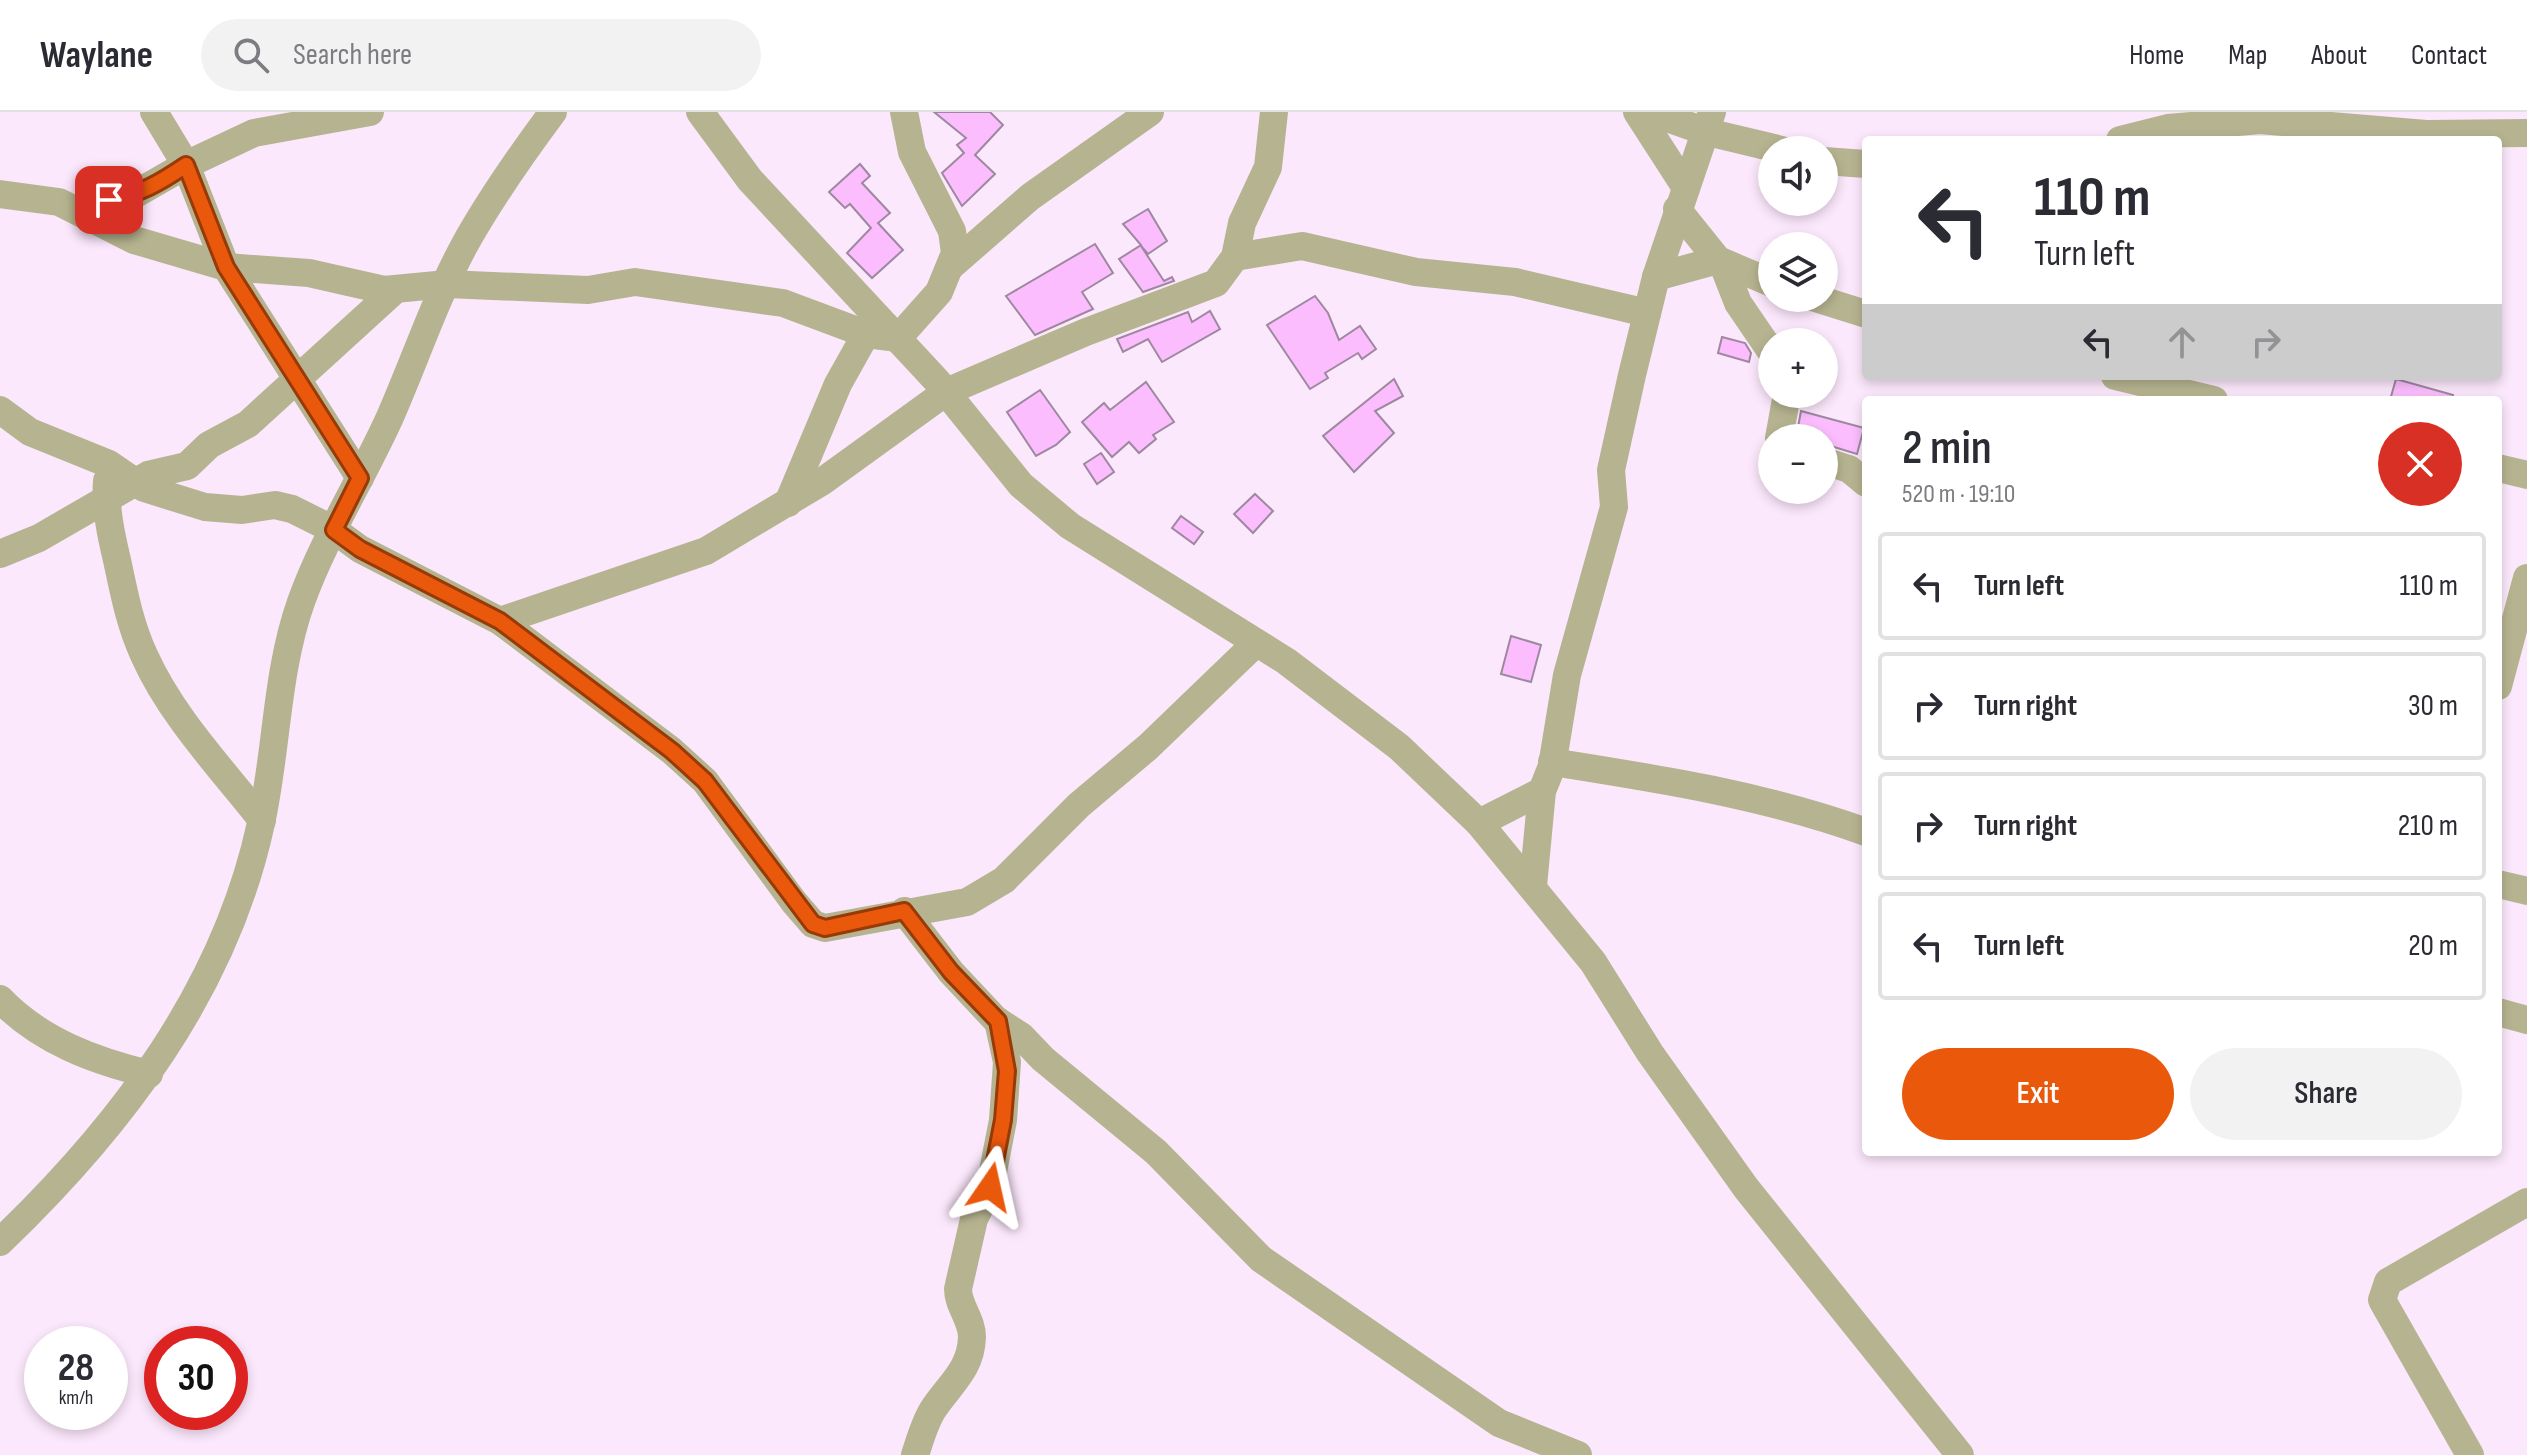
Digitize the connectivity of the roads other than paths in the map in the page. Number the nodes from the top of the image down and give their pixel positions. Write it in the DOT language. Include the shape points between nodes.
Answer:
graph roads {
  1 [pos="154,112"];
  2 [pos="370,112"];
  3 [pos="553,112"];
  4 [pos="700,112"];
  5 [pos="904,112"];
  6 [pos="1150,112"];
  7 [pos="1274,112"];
  8 [pos="1637,112"];
  9 [pos="1650,112"];
  10 [pos="1113,120"];
  11 [pos="1710,122"];
  12 [pos="2527,133"];
  13 [pos="2136,136"];
  14 [pos="1758,141"];
  15 [pos="1838,162"];
  16 [pos="1862,164"];
  17 [pos="186,165"];
  18 [pos="0,194"];
  19 [pos="1681,198"];
  20 [pos="74,209"];
  21 [pos="1235,257"];
  22 [pos="1720,261"];
  23 [pos="951,266"];
  24 [pos="226,267"];
  25 [pos="1656,277"];
  26 [pos="1758,277"];
  27 [pos="447,284"];
  28 [pos="395,290"];
  29 [pos="1838,305"];
  30 [pos="1647,313"];
  31 [pos="1862,313"];
  32 [pos="1758,332"];
  33 [pos="866,334"];
  34 [pos="898,338"];
  35 [pos="2132,380"];
  36 [pos="298,381"];
  37 [pos="946,392"];
  38 [pos="2198,396"];
  39 [pos="0,410"];
  40 [pos="109,464"];
  41 [pos="1838,465"];
  42 [pos="2502,469"];
  43 [pos="2527,475"];
  44 [pos="360,478"];
  45 [pos="1862,480"];
  46 [pos="134,482"];
  47 [pos="106,498"];
  48 [pos="788,503"];
  49 [pos="334,530"];
  50 [pos="0,554"];
  51 [pos="2527,578"];
  52 [pos="500,621"];
  53 [pos="1256,643"];
  54 [pos="2502,671"];
  55 [pos="1552,762"];
  56 [pos="1542,791"];
  57 [pos="262,820"];
  58 [pos="1479,823"];
  59 [pos="1862,831"];
  60 [pos="2502,885"];
  61 [pos="1533,886"];
  62 [pos="2527,891"];
  63 [pos="904,911"];
  64 [pos="0,999"];
  65 [pos="2502,1013"];
  66 [pos="2527,1020"];
  67 [pos="998,1021"];
  68 [pos="149,1074"];
  69 [pos="2527,1202"];
  70 [pos="0,1242"];
  71 [pos="915,1455"];
  72 [pos="1578,1455"];
  73 [pos="1960,1455"];
  74 [pos="2470,1455"];
  1 -- 17 [label="street"];
  2 -- 17 [label="street" via="254,133"];
  3 -- 27 [label="street" via="506,177"];
  4 -- 34 [label="street" via="750,180"];
  5 -- 23 [label="street" via="912,152 952,231"];
  6 -- 10 [label="street"];
  7 -- 21 [label="street" via="1268,167 1242,223"];
  8 -- 19 [label="street"];
  9 -- 11 [label="street"];
  10 -- 23 [label="street"];
  11 -- 14 [label="street"];
  11 -- 19 [label="street"];
  12 -- 13 [label="street" via="2426,134 2260,120"];
  15 -- 16 [label="street"];
  17 -- 20 [label="street" via="132,196"];
  17 -- 24 [label="street"];
  18 -- 20 [label="street"];
  19 -- 22 [label="street"];
  19 -- 25 [label="street"];
  20 -- 24 [label="street" via="134,240"];
  21 -- 30 [label="street" via="1302,246 1416,272 1515,282"];
  21 -- 37 [label="street" via="1216,283"];
  22 -- 25 [label="street"];
  22 -- 26 [label="street"];
  22 -- 32 [label="street"];
  23 -- 34 [label="street" via="939,292"];
  24 -- 28 [label="street" via="309,273"];
  24 -- 36 [label="street"];
  25 -- 30 [label="street"];
  27 -- 28 [label="street"];
  27 -- 33 [label="street" via="588,290 645,283 783,303"];
  27 -- 44 [label="street"];
  28 -- 36 [label="street"];
  29 -- 31 [label="street"];
  30 -- 55 [label="street" via="1611,470 1614,507 1567,675"];
  33 -- 34 [label="street"];
  33 -- 48 [label="street" via="838,384"];
  34 -- 37 [label="street"];
  35 -- 38 [label="street"];
  36 -- 44 [label="street"];
  36 -- 46 [label="street" via="187,466"];
  37 -- 48 [label="street"];
  37 -- 53 [label="street" via="1021,485 1070,526"];
  39 -- 40 [label="street" via="30,432"];
  40 -- 46 [label="street"];
  40 -- 47 [label="street"];
  41 -- 45 [label="street"];
  42 -- 43 [label="street"];
  44 -- 49 [label="street"];
  46 -- 47 [label="street"];
  46 -- 49 [label="street" via="205,507 292,509"];
  47 -- 50 [label="street" via="39,538"];
  47 -- 57 [label="street" via="128,611 145,657 178,711"];
  48 -- 52 [label="street" via="706,551"];
  49 -- 52 [label="street" via="360,549"];
  49 -- 57 [label="street" via="300,604"];
  51 -- 54 [label="street"];
  52 -- 63 [label="street" via="705,781 813,924 825,928"];
  53 -- 58 [label="street" via="1399,747"];
  53 -- 63 [label="street" via="1004,880 967,902"];
  55 -- 56 [label="street"];
  55 -- 59 [label="street" via="1709,787 1798,808"];
  56 -- 58 [label="street"];
  56 -- 61 [label="street"];
  57 -- 68 [label="street" via="242,891 205,981"];
  58 -- 61 [label="street"];
  60 -- 62 [label="street"];
  61 -- 73 [label="street" via="1593,962 1746,1188"];
  63 -- 67 [label="street"];
  64 -- 68 [label="street" via="39,1030 92,1060"];
  65 -- 66 [label="street"];
  67 -- 71 [label="street" via="1007,1062 1003,1120 990,1187 974,1219 958,1289 972,1339 964,1371 933,1409"];
  67 -- 72 [label="street" via="1156,1152 1261,1259 1499,1423"];
  68 -- 70 [label="street" via="95,1142"];
  69 -- 74 [label="street" via="2388,1282 2382,1300"];
}
